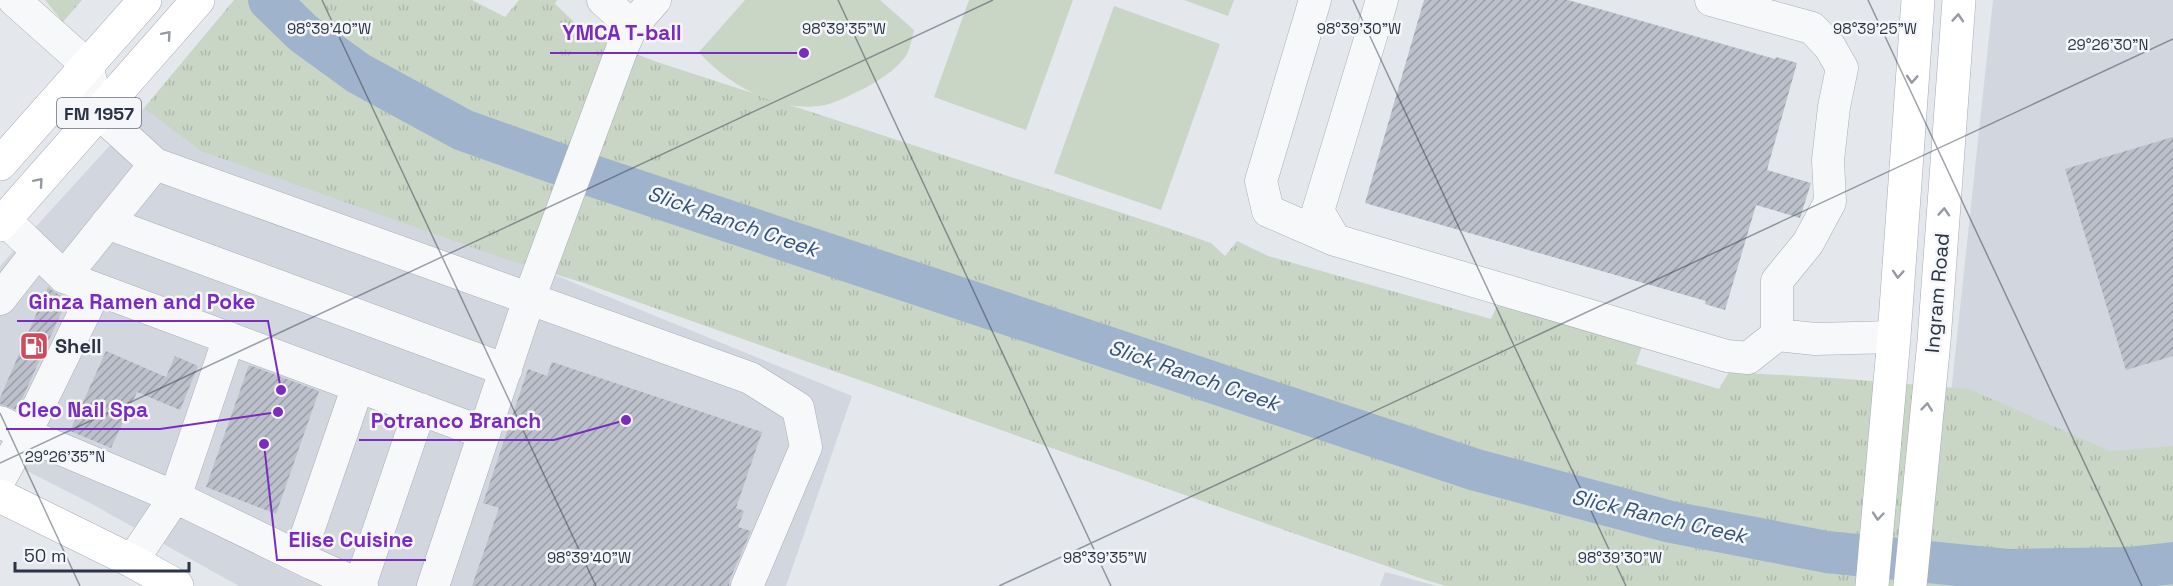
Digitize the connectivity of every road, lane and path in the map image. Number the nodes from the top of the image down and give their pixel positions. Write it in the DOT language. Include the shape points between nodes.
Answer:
graph roads {
  1 [pos="14,0"];
  2 [pos="145,0"];
  3 [pos="198,0"];
  4 [pos="603,0"];
  5 [pos="655,0"];
  6 [pos="1315,0"];
  7 [pos="1382,0"];
  8 [pos="1711,0"];
  9 [pos="1918,0"];
  10 [pos="1959,0"];
  11 [pos="627,36"];
  12 [pos="87,65"];
  13 [pos="99,113"];
  14 [pos="0,164"];
  15 [pos="155,164"];
  16 [pos="2,223"];
  17 [pos="107,223"];
  18 [pos="1335,240"];
  19 [pos="37,252"];
  20 [pos="64,277"];
  21 [pos="96,289"];
  22 [pos="0,299"];
  23 [pos="529,299"];
  24 [pos="1777,335"];
  25 [pos="1894,337"];
  26 [pos="229,338"];
  27 [pos="1934,342"];
  28 [pos="506,370"];
  29 [pos="358,386"];
  30 [pos="420,409"];
  31 [pos="13,428"];
  32 [pos="484,433"];
  33 [pos="0,479"];
  34 [pos="0,496"];
  35 [pos="176,497"];
  36 [pos="299,557"];
  37 [pos="132,561"];
  38 [pos="177,586"];
  39 [pos="361,586"];
  40 [pos="433,586"];
  41 [pos="747,586"];
  42 [pos="1872,586"];
  43 [pos="1910,586"];
  1 -- 12 [label="lane"];
  2 -- 12 [label="main road, FM 1957"];
  13 -- 3 [label="main road, FM 1957, one-way"];
  4 -- 11 [label="lane"];
  5 -- 11 [label="lane"];
  6 -- 18 [label="lane" via="1261,181 1268,211"];
  7 -- 18 [label="lane" via="1318,211"];
  8 -- 24 [label="lane" via="1812,28 1842,68 1828,160 1830,202 1808,243 1777,281"];
  9 -- 25 [label="main road, Ingram Road, one-way"];
  27 -- 10 [label="main road, Ingram Road, one-way"];
  11 -- 23 [label="lane"];
  12 -- 13 [label="lane"];
  12 -- 14 [label="main road, FM 1957"];
  13 -- 15 [label="lane"];
  16 -- 13 [label="main road, FM 1957, one-way"];
  15 -- 17 [label="lane"];
  15 -- 23 [label="lane"];
  16 -- 19 [label="lane"];
  17 -- 20 [label="lane"];
  17 -- 28 [label="lane"];
  18 -- 24 [label="lane" via="1727,356 1748,358"];
  19 -- 20 [label="lane"];
  19 -- 22 [label="lane"];
  20 -- 21 [label="lane"];
  21 -- 26 [label="lane"];
  21 -- 31 [label="lane"];
  23 -- 28 [label="lane"];
  23 -- 41 [label="lane" via="750,378 798,408 806,447"];
  24 -- 25 [label="lane" via="1815,339"];
  25 -- 27 [label="main road"];
  25 -- 42 [label="main road, Ingram Road, one-way"];
  26 -- 29 [label="lane"];
  26 -- 35 [label="lane"];
  43 -- 27 [label="main road, Ingram Road, one-way"];
  28 -- 32 [label="lane"];
  29 -- 30 [label="lane"];
  29 -- 36 [label="lane"];
  30 -- 32 [label="lane"];
  30 -- 39 [label="lane"];
  31 -- 33 [label="lane"];
  31 -- 35 [label="lane"];
  32 -- 40 [label="lane"];
  34 -- 37 [label="main road"];
  35 -- 36 [label="lane"];
  35 -- 37 [label="lane"];
  36 -- 39 [label="lane"];
  37 -- 38 [label="main road"];
}
